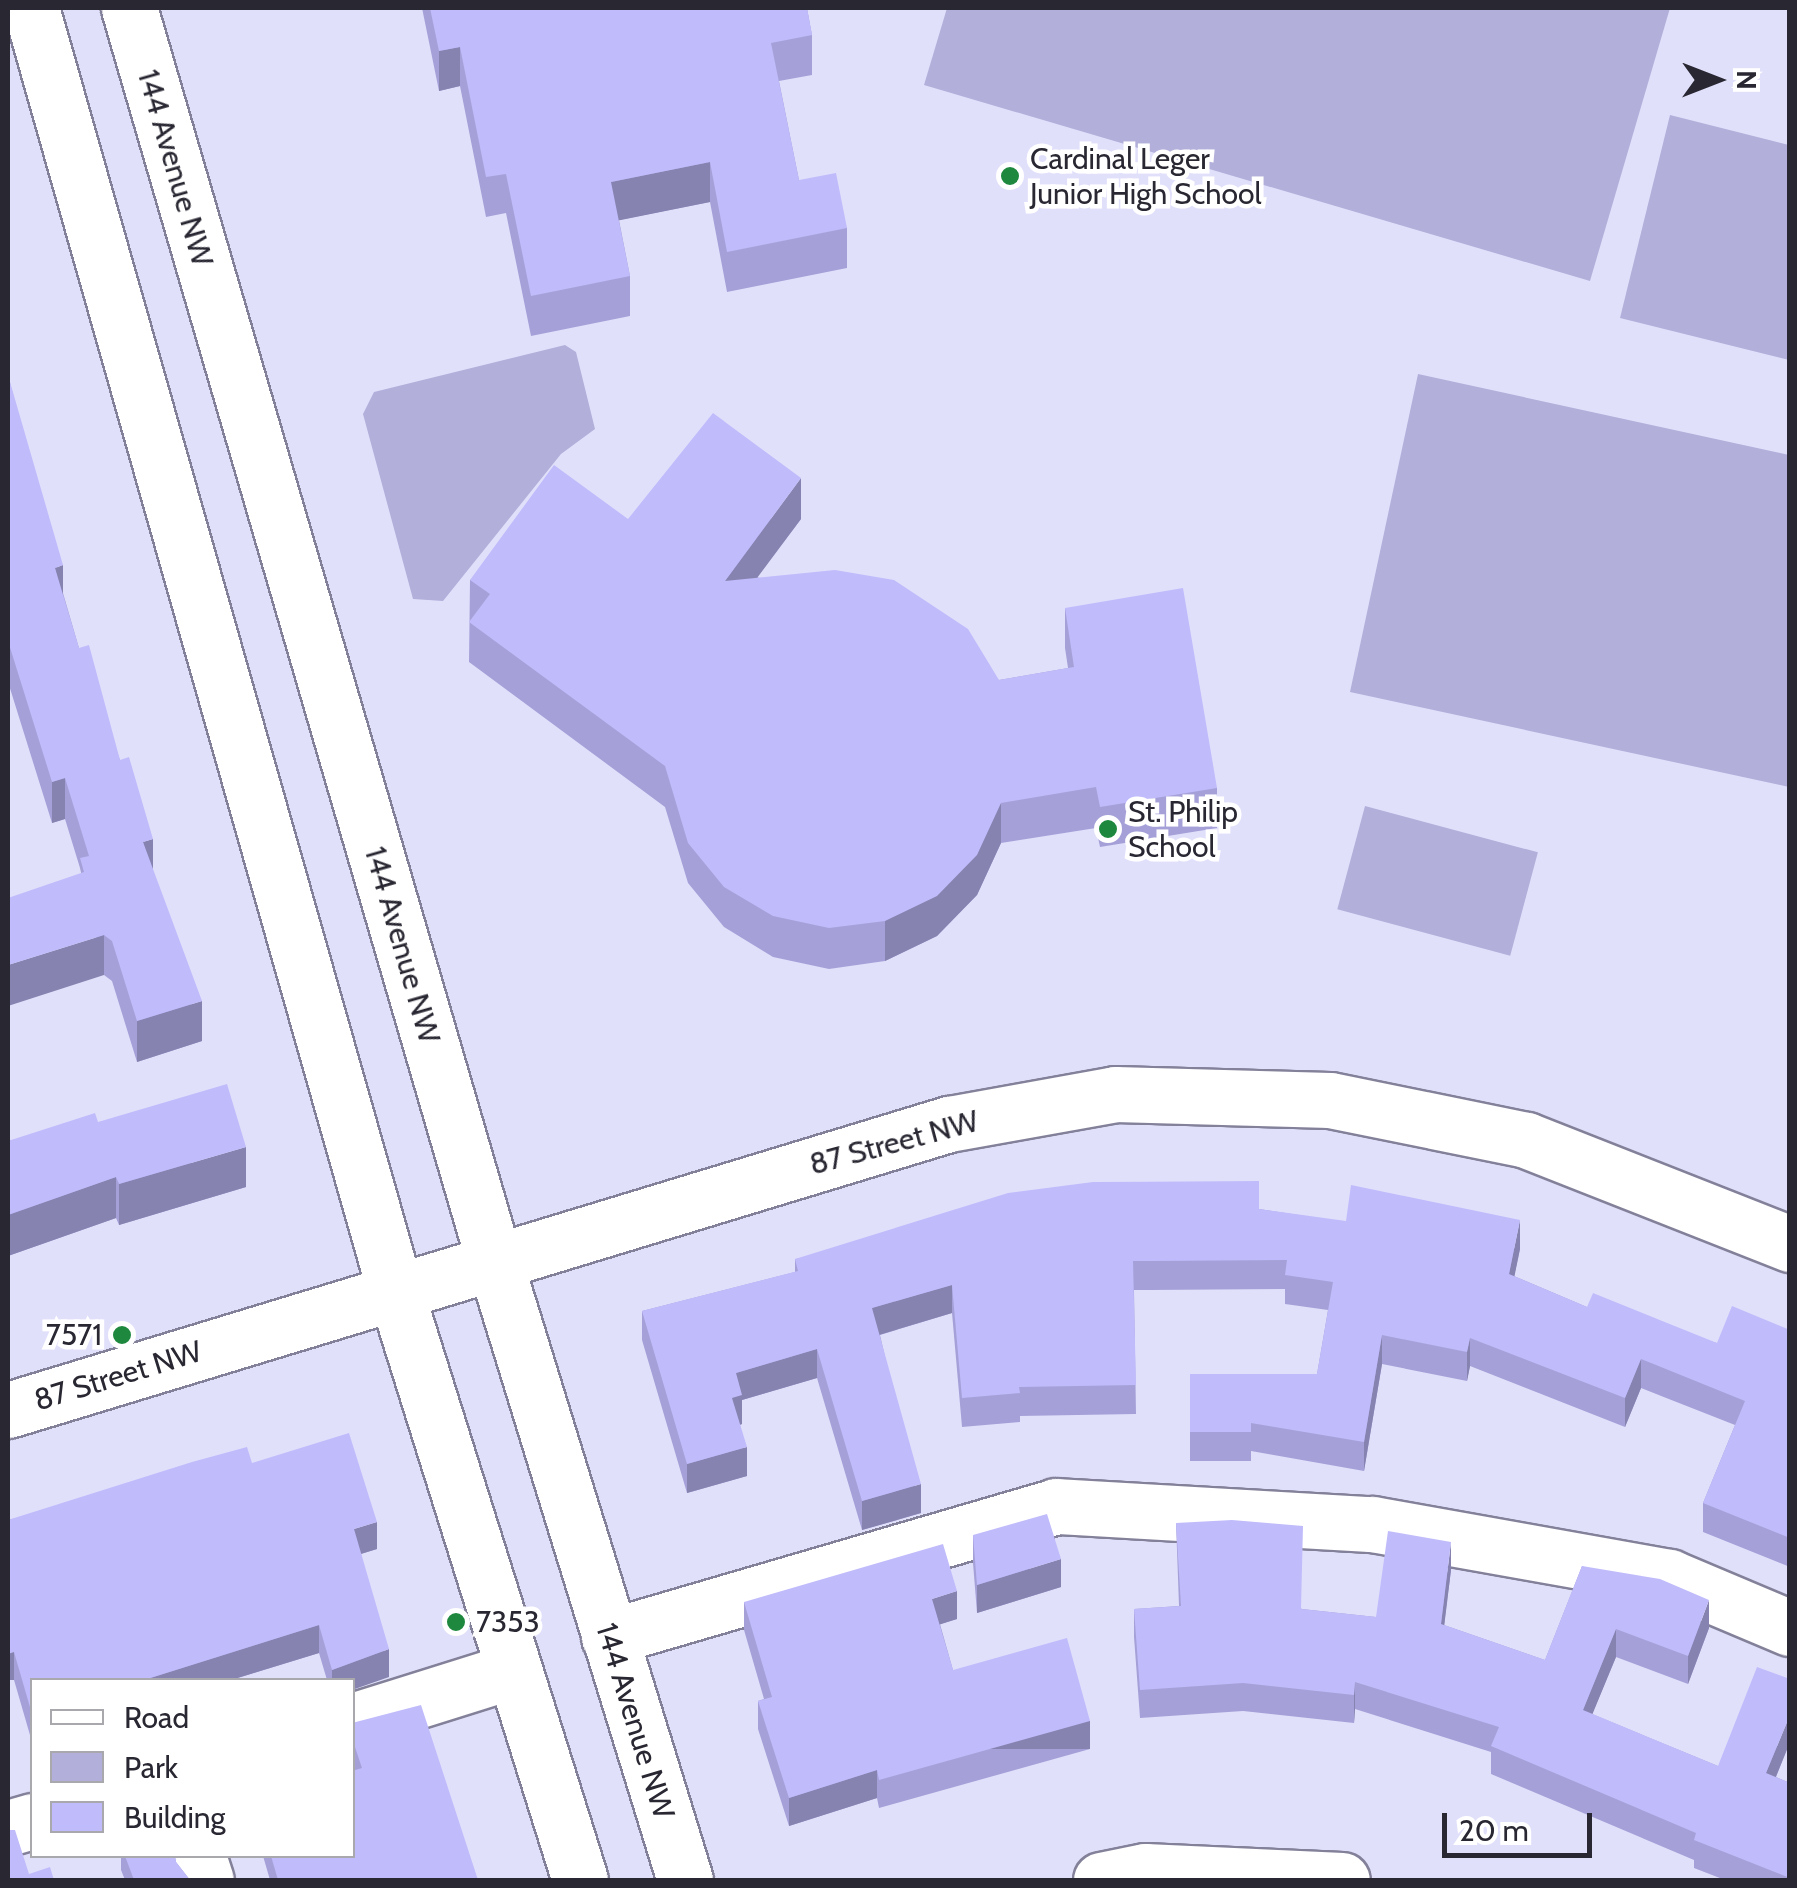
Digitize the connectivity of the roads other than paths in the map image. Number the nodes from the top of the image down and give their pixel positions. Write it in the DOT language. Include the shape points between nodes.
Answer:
graph roads {
  1 [pos="31,8"];
  2 [pos="128,8"];
  3 [pos="1790,1244"];
  4 [pos="494,1260"];
  5 [pos="395,1290"];
  6 [pos="8,1410"];
  7 [pos="1790,1628"];
  8 [pos="609,1637"];
  9 [pos="512,1671"];
  10 [pos="355,1720"];
  11 [pos="1131,1877"];
  12 [pos="580,1880"];
  13 [pos="685,1880"];
  14 [pos="1342,1880"];
  1 -- 5 [label="street"];
  2 -- 4 [label="street, 144 Avenue NW"];
  3 -- 4 [label="street, 87 Street NW" via="1526,1140 1330,1100 1115,1094 949,1124"];
  4 -- 5 [label="street, 87 Street NW"];
  4 -- 8 [label="street, 144 Avenue NW"];
  5 -- 6 [label="street, 87 Street NW"];
  5 -- 9 [label="street"];
  7 -- 8 [label="street" via="1668,1577 1372,1524 1056,1506"];
  8 -- 13 [label="street, 144 Avenue NW"];
  9 -- 10 [label="street"];
  9 -- 12 [label="street"];
  11 -- 14 [label="street"];
}
